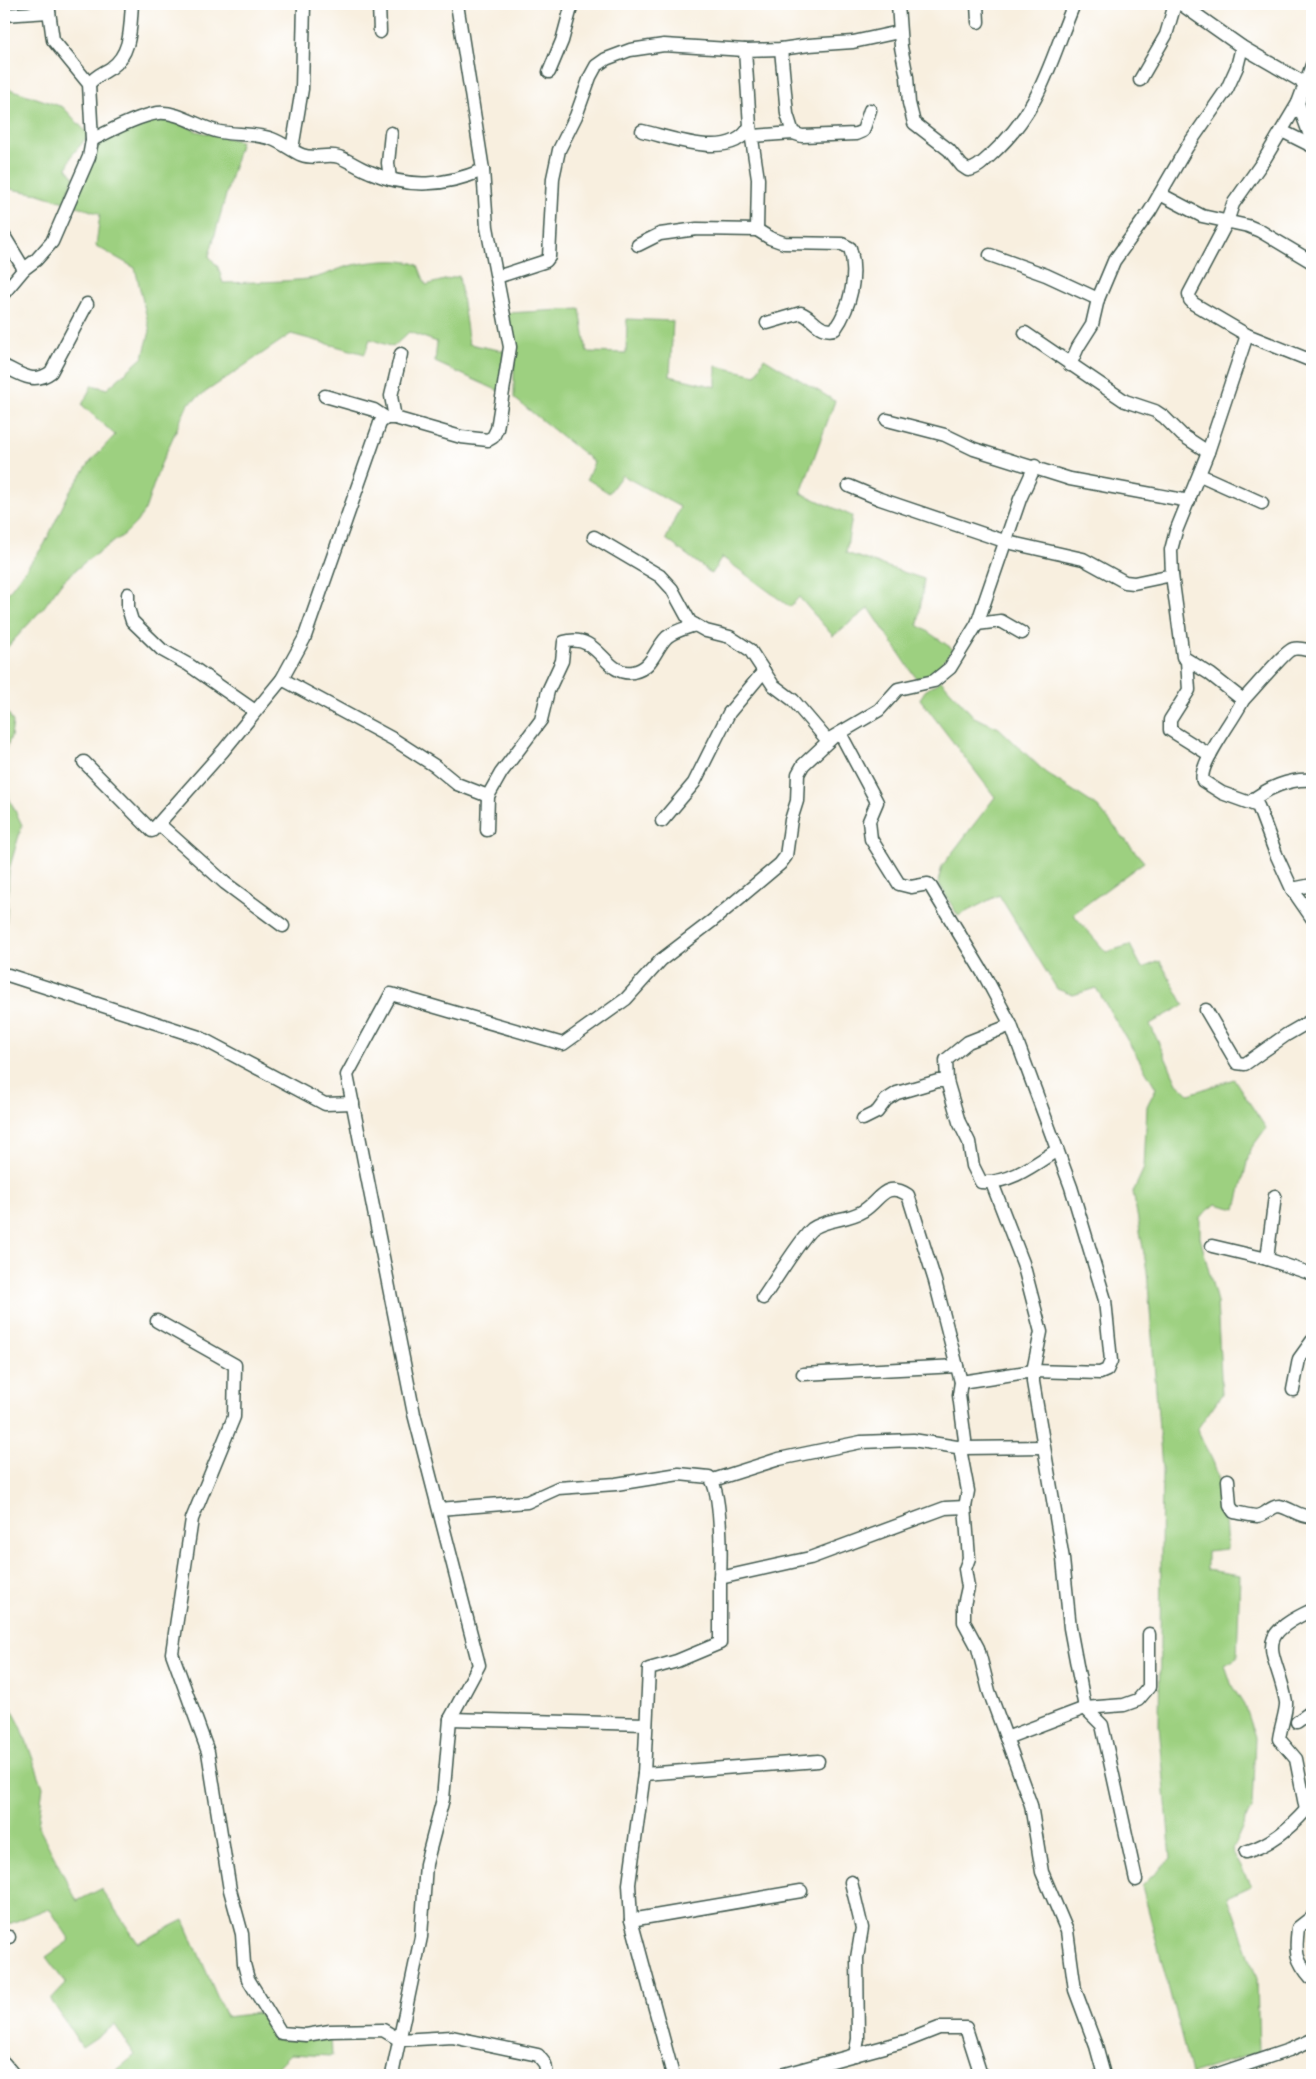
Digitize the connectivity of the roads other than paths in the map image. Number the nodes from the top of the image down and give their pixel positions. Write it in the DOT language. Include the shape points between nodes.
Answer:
graph roads {
  1 [pos="132,4"];
  2 [pos="304,4"];
  3 [pos="379,4"];
  4 [pos="457,4"];
  5 [pos="572,4"];
  6 [pos="898,4"];
  7 [pos="977,4"];
  8 [pos="1074,4"];
  9 [pos="1175,4"];
  10 [pos="1181,4"];
  11 [pos="48,8"];
  12 [pos="4,16"];
  13 [pos="978,22"];
  14 [pos="380,32"];
  15 [pos="900,32"];
  16 [pos="1242,48"];
  17 [pos="781,49"];
  18 [pos="745,50"];
  19 [pos="1312,65"];
  20 [pos="549,72"];
  21 [pos="1140,80"];
  22 [pos="89,84"];
  23 [pos="1306,84"];
  24 [pos="1298,103"];
  25 [pos="870,110"];
  26 [pos="642,131"];
  27 [pos="752,131"];
  28 [pos="1282,131"];
  29 [pos="391,133"];
  30 [pos="793,133"];
  31 [pos="92,140"];
  32 [pos="1312,141"];
  33 [pos="1312,146"];
  34 [pos="292,149"];
  35 [pos="483,170"];
  36 [pos="390,179"];
  37 [pos="1160,194"];
  38 [pos="1227,222"];
  39 [pos="756,230"];
  40 [pos="4,236"];
  41 [pos="638,245"];
  42 [pos="990,255"];
  43 [pos="1312,262"];
  44 [pos="24,269"];
  45 [pos="497,277"];
  46 [pos="4,293"];
  47 [pos="1098,299"];
  48 [pos="87,304"];
  49 [pos="767,323"];
  50 [pos="1024,333"];
  51 [pos="1247,335"];
  52 [pos="402,354"];
  53 [pos="1312,362"];
  54 [pos="1070,365"];
  55 [pos="4,366"];
  56 [pos="325,396"];
  57 [pos="390,418"];
  58 [pos="886,420"];
  59 [pos="1208,452"];
  60 [pos="1035,466"];
  61 [pos="1200,475"];
  62 [pos="850,486"];
  63 [pos="1189,501"];
  64 [pos="1262,503"];
  65 [pos="594,537"];
  66 [pos="1007,542"];
  67 [pos="1172,575"];
  68 [pos="128,594"];
  69 [pos="977,624"];
  70 [pos="695,625"];
  71 [pos="1022,633"];
  72 [pos="1312,651"];
  73 [pos="1187,661"];
  74 [pos="764,671"];
  75 [pos="282,679"];
  76 [pos="1242,700"];
  77 [pos="255,711"];
  78 [pos="840,733"];
  79 [pos="828,741"];
  80 [pos="1210,755"];
  81 [pos="84,762"];
  82 [pos="1312,780"];
  83 [pos="488,796"];
  84 [pos="1250,802"];
  85 [pos="662,821"];
  86 [pos="159,824"];
  87 [pos="487,830"];
  88 [pos="1312,885"];
  89 [pos="1292,889"];
  90 [pos="1312,918"];
  91 [pos="283,926"];
  92 [pos="8,975"];
  93 [pos="1206,1010"];
  94 [pos="1312,1020"];
  95 [pos="1011,1025"];
  96 [pos="947,1081"];
  97 [pos="353,1103"];
  98 [pos="863,1119"];
  99 [pos="1057,1150"];
  100 [pos="992,1183"];
  101 [pos="1275,1196"];
  102 [pos="1212,1246"];
  103 [pos="1267,1259"];
  104 [pos="1312,1274"];
  105 [pos="763,1298"];
  106 [pos="157,1321"];
  107 [pos="1312,1342"];
  108 [pos="957,1366"];
  109 [pos="1032,1371"];
  110 [pos="803,1374"];
  111 [pos="961,1382"];
  112 [pos="1293,1390"];
  113 [pos="1042,1447"];
  114 [pos="963,1448"];
  115 [pos="713,1480"];
  116 [pos="1228,1480"];
  117 [pos="965,1507"];
  118 [pos="439,1509"];
  119 [pos="1312,1517"];
  120 [pos="720,1578"];
  121 [pos="1312,1610"];
  122 [pos="1150,1634"];
  123 [pos="1085,1708"];
  124 [pos="1312,1711"];
  125 [pos="450,1719"];
  126 [pos="1297,1722"];
  127 [pos="646,1724"];
  128 [pos="1006,1738"];
  129 [pos="818,1761"];
  130 [pos="644,1774"];
  131 [pos="1309,1810"];
  132 [pos="1246,1852"];
  133 [pos="1136,1880"];
  134 [pos="851,1882"];
  135 [pos="801,1891"];
  136 [pos="1312,1917"];
  137 [pos="631,1920"];
  138 [pos="1312,1978"];
  139 [pos="400,2040"];
  140 [pos="1312,2040"];
  141 [pos="855,2056"];
  142 [pos="4,2063"];
  143 [pos="1251,2070"];
  144 [pos="14,2075"];
  145 [pos="392,2075"];
  146 [pos="547,2075"];
  147 [pos="672,2075"];
  148 [pos="781,2075"];
  149 [pos="981,2075"];
  150 [pos="1104,2075"];
  151 [pos="1215,2075"];
  1 -- 22 [label="street" via="125,52 119,61"];
  2 -- 34 [label="street" via="304,63"];
  3 -- 14 [label="street"];
  4 -- 35 [label="street"];
  5 -- 20 [label="street"];
  6 -- 15 [label="street"];
  7 -- 13 [label="street"];
  8 -- 15 [label="street" via="1036,99 1015,131 972,170 962,166 949,150 914,123"];
  9 -- 21 [label="street" via="1166,35"];
  10 -- 16 [label="street"];
  11 -- 12 [label="street"];
  11 -- 22 [label="street" via="53,40"];
  15 -- 17 [label="street" via="853,42"];
  16 -- 23 [label="street"];
  16 -- 37 [label="street" via="1227,89 1187,147"];
  17 -- 18 [label="street"];
  17 -- 30 [label="street" via="787,114"];
  18 -- 27 [label="street"];
  18 -- 45 [label="street" via="664,45 630,50 596,66 559,150 553,178 549,257"];
  19 -- 23 [label="street"];
  22 -- 31 [label="street"];
  23 -- 24 [label="street"];
  24 -- 28 [label="street"];
  24 -- 32 [label="street"];
  25 -- 30 [label="street" via="866,127 860,133 802,136"];
  26 -- 27 [label="street" via="702,146"];
  27 -- 30 [label="street"];
  27 -- 39 [label="street" via="758,179"];
  28 -- 33 [label="street"];
  28 -- 38 [label="street" via="1233,204"];
  29 -- 36 [label="street"];
  31 -- 34 [label="street" via="149,114 161,113 219,132 272,139"];
  31 -- 44 [label="street" via="89,157 52,242"];
  34 -- 36 [label="street" via="316,158 340,157"];
  35 -- 36 [label="street" via="447,183"];
  35 -- 45 [label="street" via="487,227"];
  37 -- 38 [label="street" via="1202,216"];
  37 -- 47 [label="street" via="1114,261"];
  38 -- 43 [label="street" via="1260,231"];
  38 -- 51 [label="street" via="1190,289 1189,298"];
  39 -- 41 [label="street" via="674,230 653,236"];
  39 -- 49 [label="street" via="784,243 842,244 850,248 852,255 851,294 835,329 820,328 801,313"];
  40 -- 44 [label="street"];
  42 -- 47 [label="street" via="1046,275"];
  44 -- 46 [label="street"];
  45 -- 57 [label="street" via="510,347 493,437 488,440 461,436"];
  47 -- 54 [label="street" via="1092,326"];
  48 -- 55 [label="street" via="51,372 43,378 29,379"];
  50 -- 54 [label="street"];
  51 -- 53 [label="street"];
  51 -- 59 [label="street"];
  52 -- 57 [label="street" via="391,396"];
  54 -- 59 [label="street" via="1125,401 1164,417"];
  56 -- 57 [label="street"];
  57 -- 75 [label="street" via="380,423 304,639"];
  58 -- 60 [label="street" via="945,435 974,449"];
  59 -- 61 [label="street"];
  60 -- 63 [label="street" via="1070,479"];
  60 -- 66 [label="street"];
  61 -- 63 [label="street"];
  61 -- 64 [label="street"];
  62 -- 66 [label="street"];
  63 -- 67 [label="street" via="1171,550"];
  65 -- 70 [label="street" via="660,576"];
  66 -- 67 [label="street" via="1083,559 1125,582"];
  66 -- 69 [label="street"];
  67 -- 73 [label="street" via="1181,652"];
  68 -- 77 [label="street" via="132,620 162,650"];
  69 -- 71 [label="street" via="1001,621"];
  69 -- 78 [label="street" via="943,676 925,684 898,689 879,710"];
  70 -- 74 [label="street" via="742,642"];
  70 -- 83 [label="street" via="667,637 652,661 645,668 633,672 617,670 596,648 584,642 564,642 562,661 548,692 541,720"];
  72 -- 76 [label="street" via="1301,648 1286,652"];
  73 -- 76 [label="street" via="1210,674"];
  73 -- 80 [label="street" via="1189,690 1170,720 1170,730"];
  74 -- 79 [label="street" via="773,684 804,711"];
  74 -- 85 [label="street" via="729,713 694,783"];
  75 -- 77 [label="street"];
  75 -- 83 [label="street" via="393,739 457,784"];
  76 -- 80 [label="street" via="1236,716"];
  77 -- 86 [label="street"];
  78 -- 79 [label="street"];
  78 -- 95 [label="street" via="877,802 869,821 873,844 899,884 911,887 928,884 931,887"];
  79 -- 97 [label="street" via="798,774 797,801 786,856 780,864 661,960 626,999 563,1044 391,994 347,1075"];
  80 -- 84 [label="street" via="1202,771 1203,781 1222,793"];
  81 -- 86 [label="street" via="152,831"];
  82 -- 84 [label="street" via="1302,779 1268,789"];
  83 -- 87 [label="street"];
  84 -- 89 [label="street" via="1258,806"];
  86 -- 91 [label="street" via="225,883"];
  88 -- 89 [label="street"];
  89 -- 90 [label="street"];
  92 -- 97 [label="street" via="199,1037 325,1104"];
  93 -- 94 [label="street" via="1241,1065"];
  95 -- 96 [label="street" via="968,1042 946,1060"];
  95 -- 99 [label="street"];
  96 -- 98 [label="street" via="897,1093 886,1100 877,1112"];
  96 -- 100 [label="street" via="976,1174 981,1182"];
  97 -- 118 [label="street" via="414,1414"];
  99 -- 100 [label="street" via="1028,1170"];
  99 -- 109 [label="street" via="1105,1300 1111,1361 1107,1370 1100,1373"];
  100 -- 109 [label="street" via="1023,1264 1041,1332"];
  101 -- 103 [label="street"];
  102 -- 103 [label="street"];
  103 -- 104 [label="street"];
  105 -- 108 [label="street" via="811,1230 828,1221 863,1211 883,1192 901,1190 908,1194 913,1208"];
  106 -- 139 [label="street" via="235,1365 234,1417 192,1519 172,1653 208,1752 248,1979 281,2033 306,2035 330,2030 379,2030"];
  107 -- 112 [label="street" via="1299,1359"];
  108 -- 110 [label="street"];
  108 -- 111 [label="street"];
  109 -- 111 [label="street"];
  109 -- 113 [label="street"];
  111 -- 114 [label="street"];
  113 -- 114 [label="street"];
  113 -- 123 [label="street" via="1063,1559 1070,1628"];
  114 -- 115 [label="street" via="913,1440 861,1442 779,1459"];
  114 -- 117 [label="street" via="961,1454 968,1491"];
  115 -- 118 [label="street" via="679,1474 616,1484 558,1488 527,1502"];
  115 -- 120 [label="street"];
  116 -- 119 [label="street" via="1230,1506 1234,1512 1257,1516 1275,1506 1282,1506 1301,1516"];
  117 -- 120 [label="street" via="945,1508 810,1558"];
  117 -- 128 [label="street" via="968,1587 964,1622 978,1648"];
  118 -- 125 [label="street" via="478,1664"];
  120 -- 127 [label="street" via="720,1643 649,1669"];
  121 -- 131 [label="street" via="1280,1628 1274,1634 1270,1651 1286,1702 1279,1739 1296,1759"];
  122 -- 123 [label="street" via="1149,1687 1145,1695 1124,1705"];
  123 -- 128 [label="street"];
  123 -- 133 [label="street" via="1102,1725"];
  124 -- 126 [label="street"];
  125 -- 127 [label="street"];
  125 -- 139 [label="street" via="446,1782 426,1864 421,1937"];
  127 -- 130 [label="street"];
  128 -- 150 [label="street" via="1031,1805 1042,1872 1067,1931 1075,1990"];
  129 -- 130 [label="street"];
  130 -- 137 [label="street" via="629,1884"];
  131 -- 132 [label="street" via="1276,1838"];
  134 -- 141 [label="street" via="862,1928"];
  135 -- 137 [label="street"];
  136 -- 138 [label="street" via="1298,1928 1295,1948 1301,1966"];
  137 -- 147 [label="street"];
  139 -- 145 [label="street"];
  139 -- 146 [label="street" via="452,2037 534,2054 542,2058"];
  140 -- 143 [label="street"];
  141 -- 148 [label="street"];
  141 -- 149 [label="street" via="939,2028 966,2028"];
  142 -- 144 [label="street"];
  143 -- 151 [label="street"];
}
